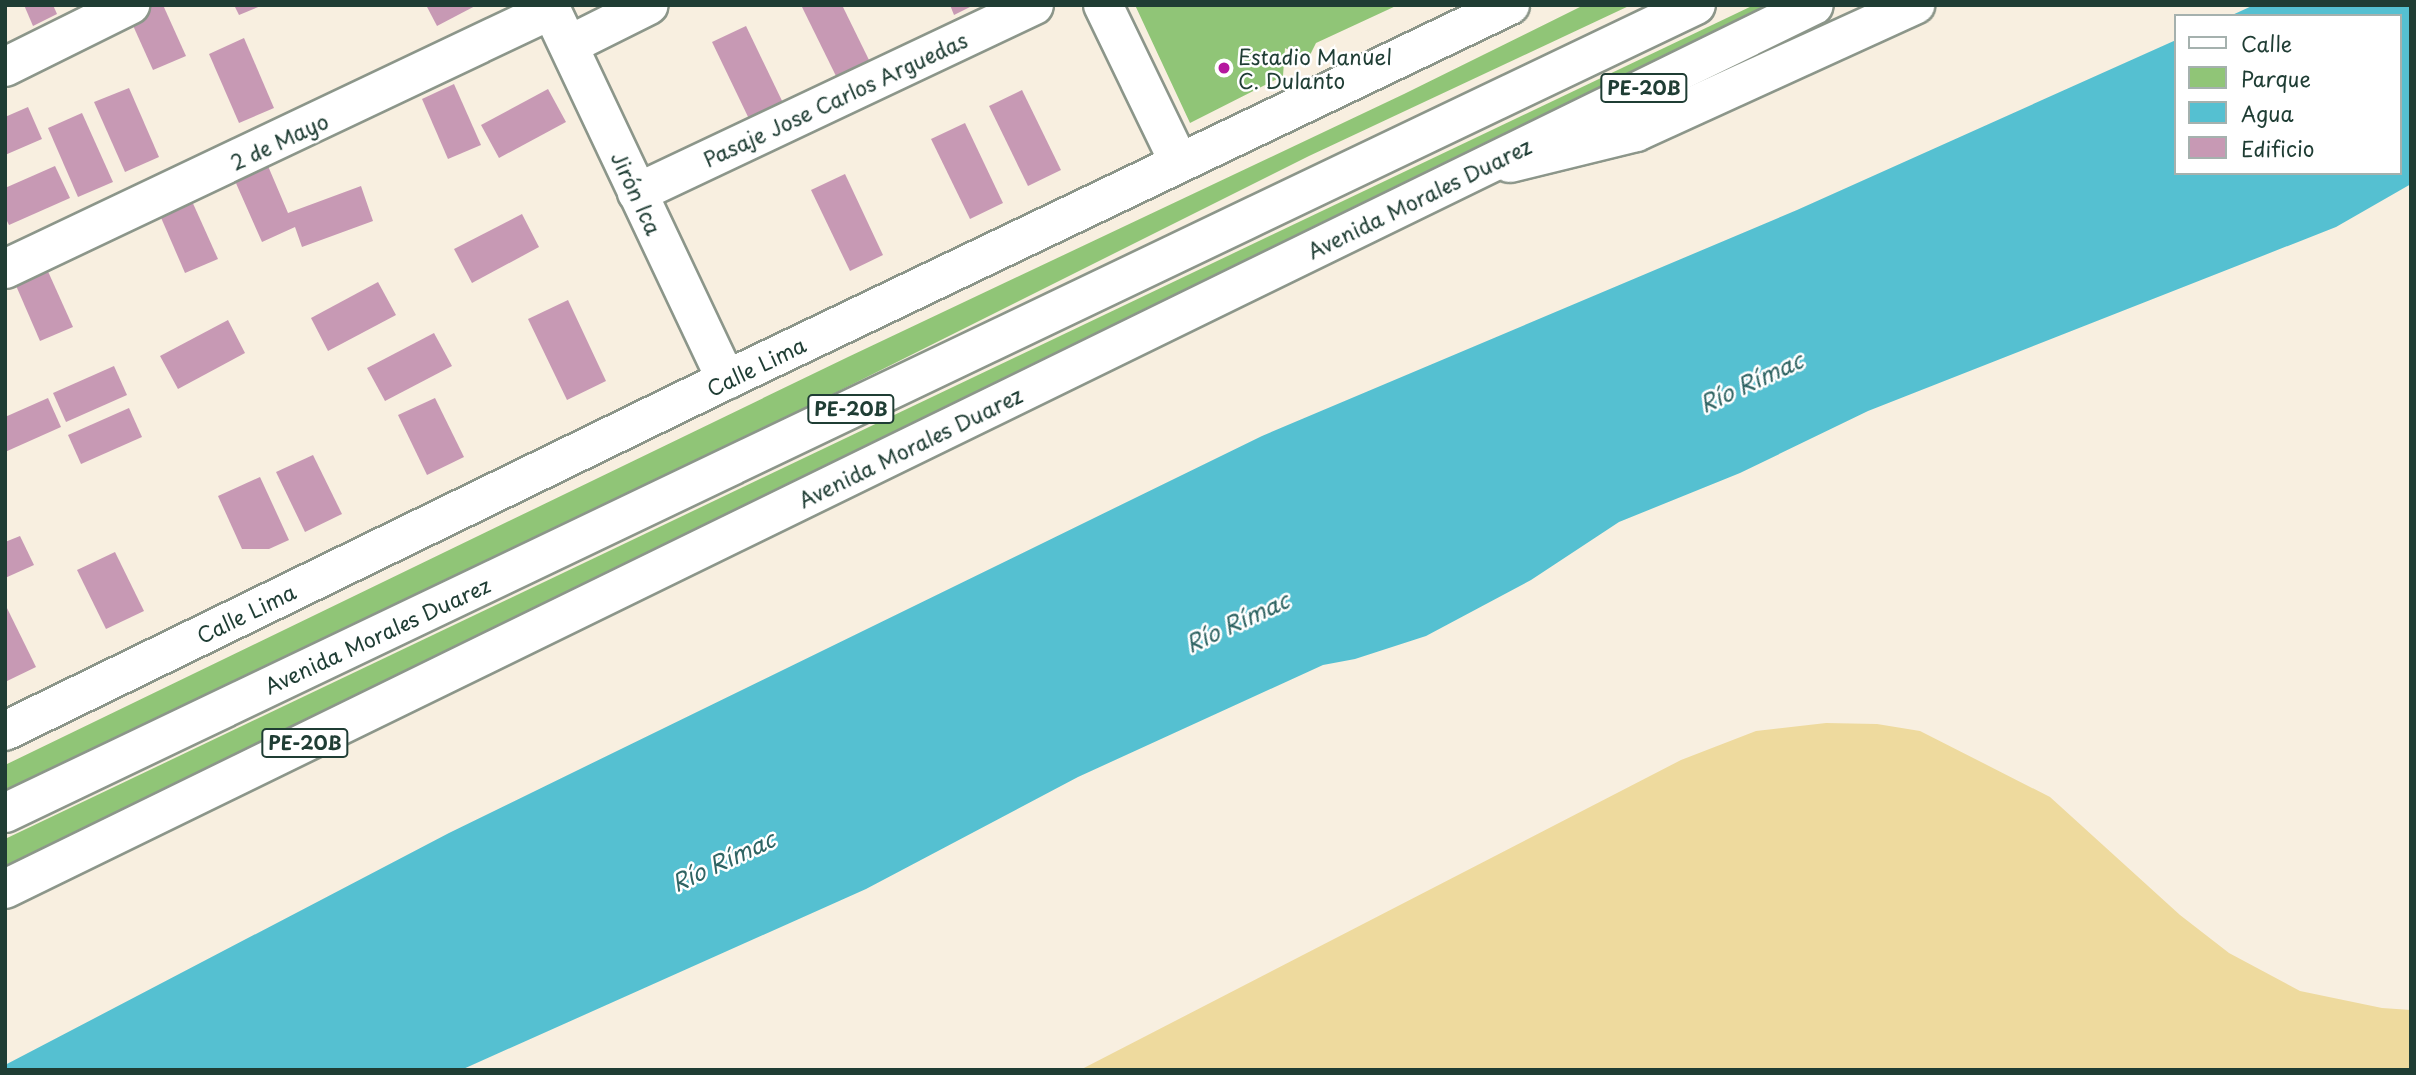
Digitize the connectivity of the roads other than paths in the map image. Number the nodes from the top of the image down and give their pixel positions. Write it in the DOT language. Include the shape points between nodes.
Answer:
graph roads {
  1 [pos="130,5"];
  2 [pos="649,5"];
  3 [pos="1034,5"];
  4 [pos="1103,5"];
  5 [pos="1510,5"];
  6 [pos="1696,5"];
  7 [pos="1814,5"];
  8 [pos="1915,5"];
  9 [pos="550,8"];
  10 [pos="569,45"];
  11 [pos="5,67"];
  12 [pos="1180,162"];
  13 [pos="1474,171"];
  14 [pos="637,193"];
  15 [pos="5,269"];
  16 [pos="726,380"];
  17 [pos="5,731"];
  18 [pos="5,813"];
  19 [pos="5,889"];
  1 -- 11 [label="main road"];
  2 -- 10 [label="main road"];
  3 -- 14 [label="main road, Pasaje Jose Carlos Arguedas"];
  4 -- 12 [label="main road"];
  5 -- 12 [label="main road, Calle Lima"];
  6 -- 18 [label="main road, Avenida Morales Duarez / PE-20B"];
  7 -- 13 [label="main road, Avenida Morales Duarez / PE-20B"];
  8 -- 13 [label="main road" via="1636,132"];
  9 -- 10 [label="main road, Jirón Ica"];
  9 -- 15 [label="main road, 2 de Mayo"];
  10 -- 14 [label="main road, Jirón Ica"];
  12 -- 16 [label="main road, Calle Lima"];
  13 -- 19 [label="main road, Avenida Morales Duarez / PE-20B"];
  14 -- 16 [label="main road, Jirón Ica"];
  16 -- 17 [label="main road, Calle Lima"];
}
